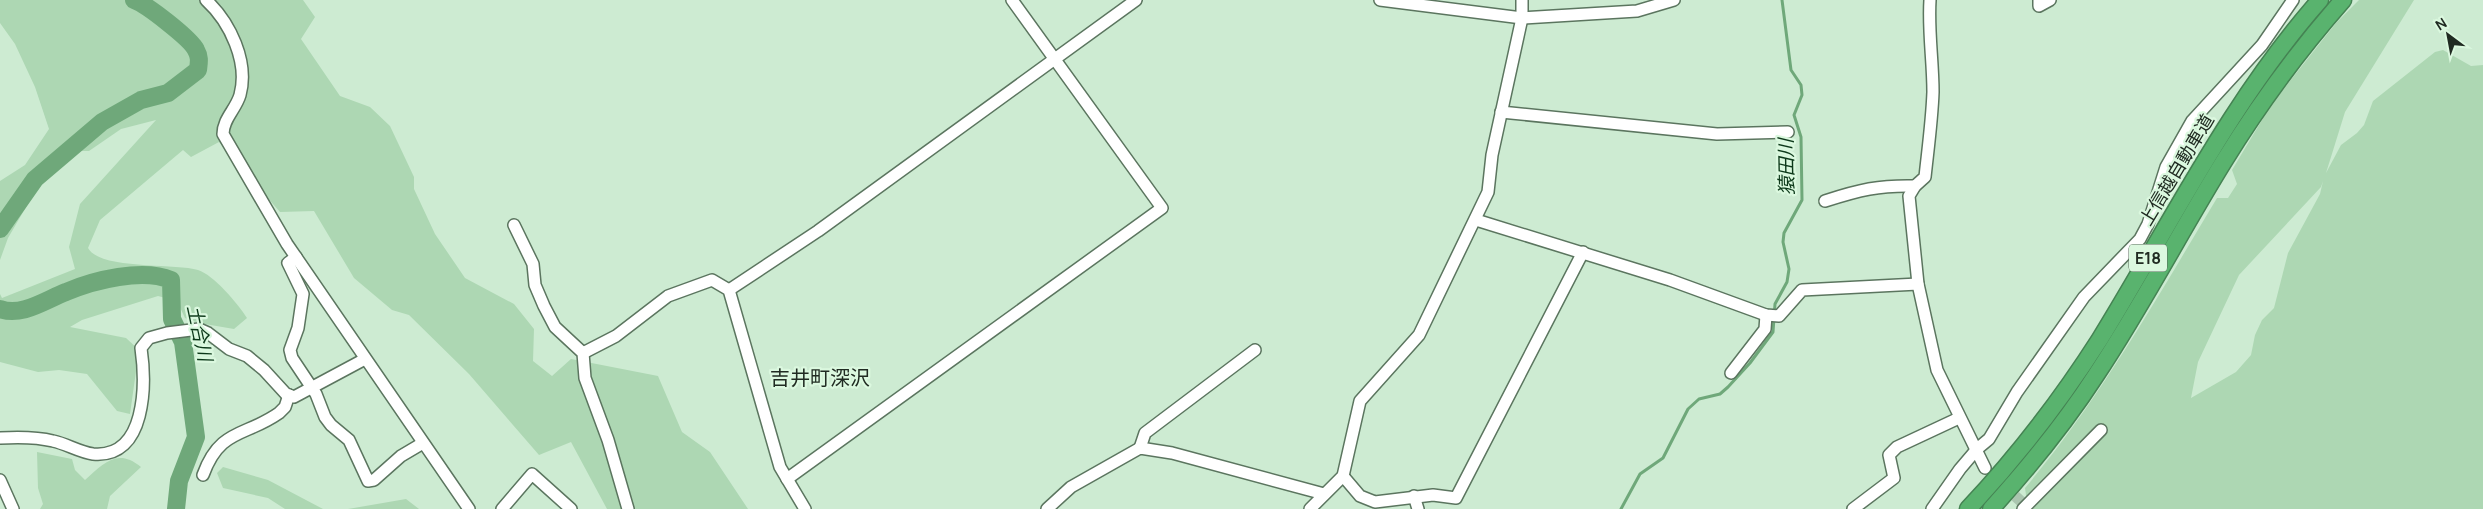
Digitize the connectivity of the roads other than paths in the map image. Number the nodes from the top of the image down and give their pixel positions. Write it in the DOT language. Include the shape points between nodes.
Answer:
graph roads {
  1 [pos="206,0"];
  2 [pos="1012,0"];
  3 [pos="1136,0"];
  4 [pos="1380,0"];
  5 [pos="1522,0"];
  6 [pos="1674,0"];
  7 [pos="1930,0"];
  8 [pos="2039,0"];
  9 [pos="2050,0"];
  10 [pos="2293,0"];
  11 [pos="2320,0"];
  12 [pos="2343,0"];
  13 [pos="1456,5"];
  14 [pos="1522,18"];
  15 [pos="1055,60"];
  16 [pos="1501,112"];
  17 [pos="1788,132"];
  18 [pos="1915,186"];
  19 [pos="1825,201"];
  20 [pos="1476,220"];
  21 [pos="514,225"];
  22 [pos="1583,252"];
  23 [pos="296,257"];
  24 [pos="1918,284"];
  25 [pos="729,290"];
  26 [pos="1766,315"];
  27 [pos="1255,350"];
  28 [pos="583,353"];
  29 [pos="365,359"];
  30 [pos="1730,373"];
  31 [pos="311,389"];
  32 [pos="289,395"];
  33 [pos="1960,418"];
  34 [pos="2101,430"];
  35 [pos="0,438"];
  36 [pos="423,443"];
  37 [pos="1140,448"];
  38 [pos="1977,449"];
  39 [pos="1985,468"];
  40 [pos="203,475"];
  41 [pos="1343,476"];
  42 [pos="787,479"];
  43 [pos="0,480"];
  44 [pos="1324,494"];
  45 [pos="1414,496"];
  46 [pos="12,509"];
  47 [pos="469,509"];
  48 [pos="502,509"];
  49 [pos="572,509"];
  50 [pos="628,509"];
  51 [pos="805,509"];
  52 [pos="1048,509"];
  53 [pos="1310,509"];
  54 [pos="1418,509"];
  55 [pos="1853,509"];
  56 [pos="1932,509"];
  57 [pos="1968,509"];
  58 [pos="1991,509"];
  59 [pos="2024,509"];
  1 -- 23 [label="street" via="231,36 240,54 243,73 239,96 223,126 223,134"];
  2 -- 15 [label="street"];
  3 -- 15 [label="street"];
  4 -- 13 [label="street"];
  5 -- 14 [label="street"];
  6 -- 14 [label="street" via="1637,11"];
  7 -- 18 [label="street" via="1932,100 1925,177"];
  8 -- 9 [label="street" via="2039,6"];
  10 -- 38 [label="street" via="2262,45 2192,121 2166,167 2140,239 2084,297 1989,439"];
  11 -- 57 [label="highway, 上信越自動車道 / E18" via="2285,42 2234,114 2069,386 2033,435"];
  12 -- 58 [label="highway, 上信越自動車道 / E18" via="2298,53 2248,122 2118,341 2071,412"];
  13 -- 14 [label="street"];
  14 -- 16 [label="street"];
  15 -- 25 [label="street" via="818,231"];
  15 -- 42 [label="street" via="1162,208"];
  16 -- 17 [label="street" via="1718,134"];
  16 -- 20 [label="street" via="1488,192"];
  18 -- 19 [label="street" via="1865,188"];
  18 -- 24 [label="street" via="1909,196"];
  20 -- 22 [label="street"];
  20 -- 41 [label="street" via="1419,335 1360,401"];
  21 -- 28 [label="street" via="533,264 535,285 551,320"];
  22 -- 26 [label="street"];
  22 -- 45 [label="street" via="1456,498"];
  23 -- 29 [label="street"];
  23 -- 31 [label="street" via="288,263 303,294 298,328 290,350"];
  24 -- 26 [label="street" via="1802,290 1779,316"];
  24 -- 33 [label="street" via="1937,370"];
  25 -- 28 [label="street" via="712,280 668,296 616,336"];
  25 -- 42 [label="street" via="770,436"];
  26 -- 30 [label="street" via="1765,328"];
  27 -- 37 [label="street" via="1145,433"];
  28 -- 50 [label="street" via="585,378 608,440"];
  29 -- 31 [label="street"];
  29 -- 36 [label="street"];
  31 -- 32 [label="street" via="294,397"];
  31 -- 36 [label="street" via="325,417 349,440 368,481 374,480 401,456"];
  32 -- 35 [label="street" via="247,356 229,349 208,333 199,329 167,333 149,338 142,348 145,387 135,432 123,445 107,453 94,454 54,441"];
  32 -- 40 [label="street" via="279,413 218,445"];
  33 -- 38 [label="street"];
  33 -- 55 [label="street" via="1898,447 1890,455 1894,478"];
  34 -- 59 [label="street"];
  36 -- 47 [label="street"];
  37 -- 44 [label="street" via="1172,452"];
  37 -- 52 [label="street" via="1071,487"];
  38 -- 39 [label="street"];
  38 -- 56 [label="street"];
  41 -- 44 [label="street"];
  41 -- 45 [label="street" via="1360,496 1375,502"];
  42 -- 51 [label="street"];
  43 -- 46 [label="street"];
  44 -- 53 [label="street"];
  45 -- 54 [label="street"];
  48 -- 49 [label="street" via="532,474"];
}
